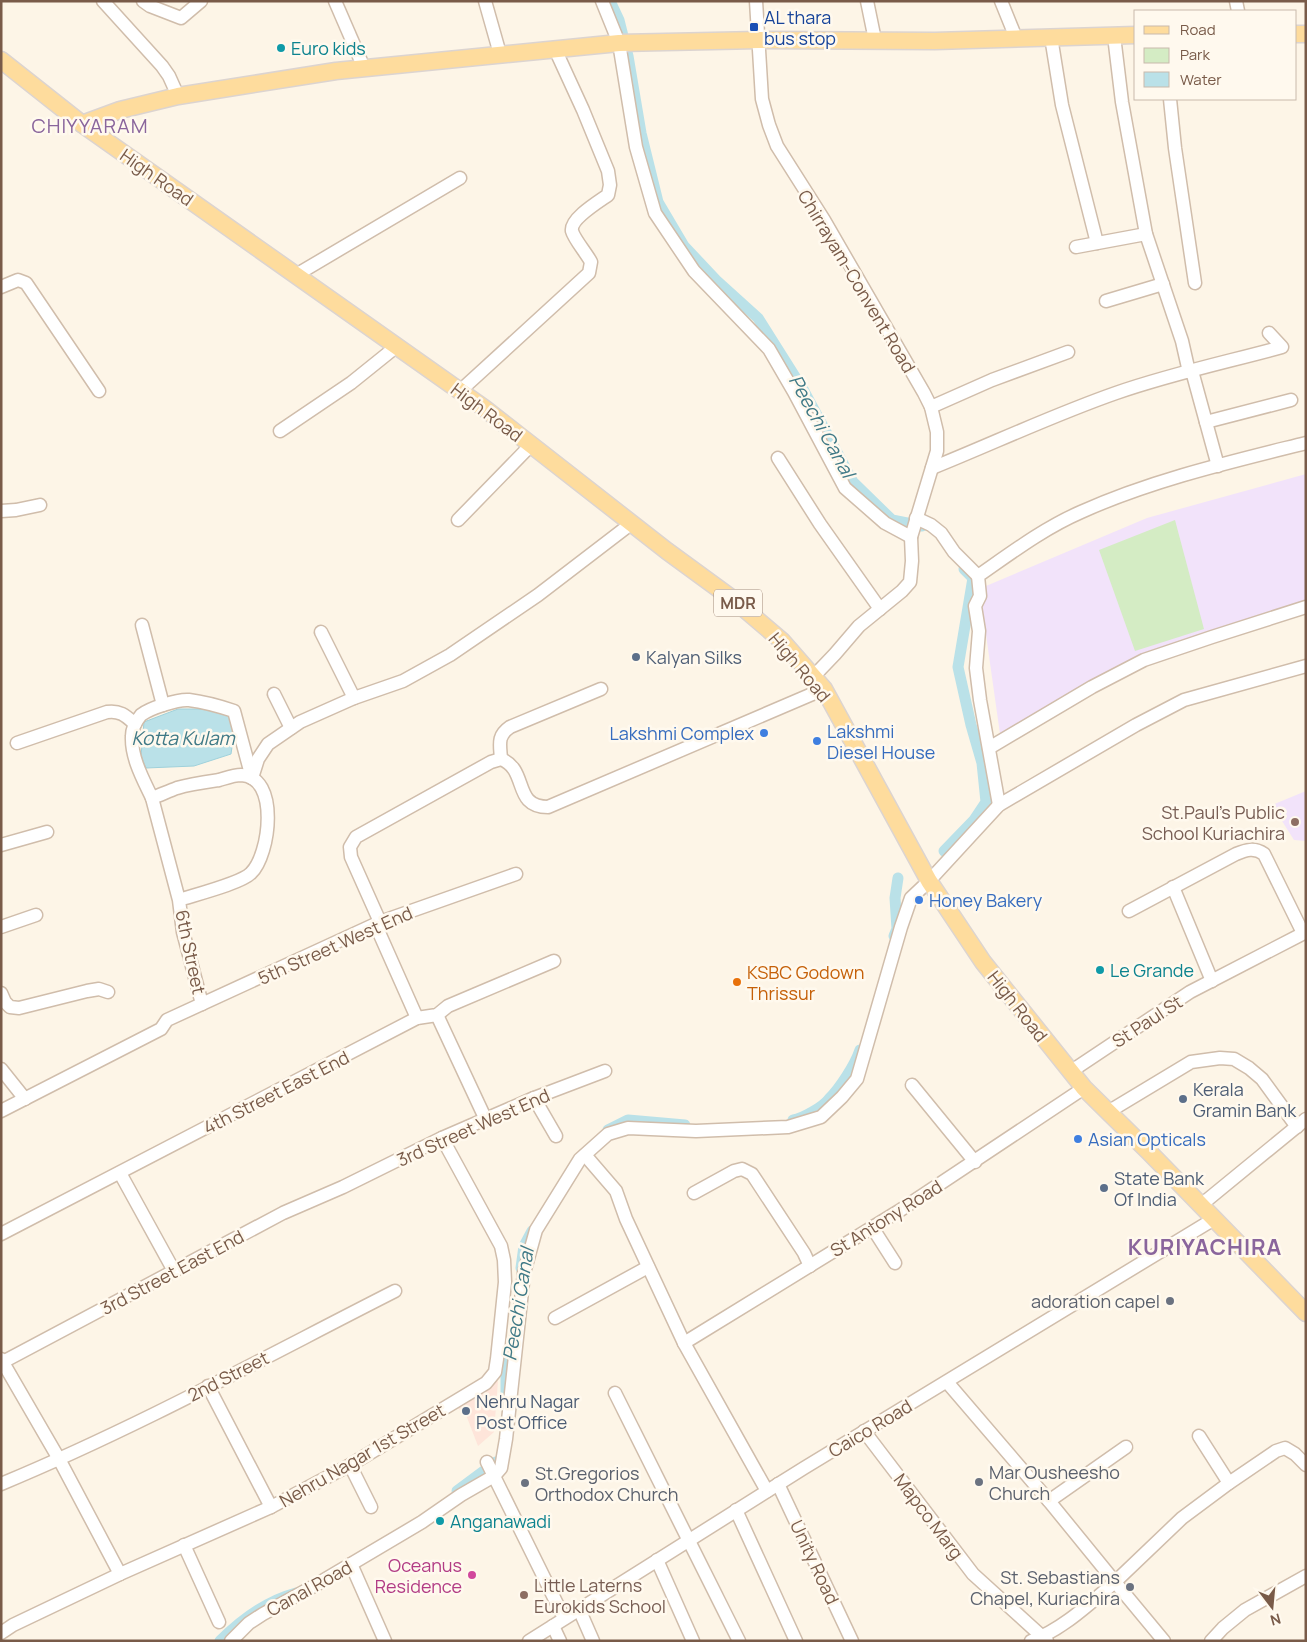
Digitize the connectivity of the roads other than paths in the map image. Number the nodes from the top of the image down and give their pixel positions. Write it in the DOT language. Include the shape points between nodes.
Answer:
graph roads {
  1 [pos="103,1"];
  2 [pos="143,1"];
  3 [pos="201,1"];
  4 [pos="335,1"];
  5 [pos="485,1"];
  6 [pos="602,1"];
  7 [pos="756,1"];
  8 [pos="867,1"];
  9 [pos="1001,1"];
  10 [pos="1134,35"];
  11 [pos="1114,36"];
  12 [pos="1051,37"];
  13 [pos="1016,38"];
  14 [pos="759,40"];
  15 [pos="875,40"];
  16 [pos="624,43"];
  17 [pos="555,49"];
  18 [pos="500,54"];
  19 [pos="1,60"];
  20 [pos="364,68"];
  21 [pos="178,96"];
  22 [pos="1170,100"];
  23 [pos="82,124"];
  24 [pos="460,178"];
  25 [pos="1146,234"];
  26 [pos="1097,243"];
  27 [pos="1076,248"];
  28 [pos="296,275"];
  29 [pos="1195,283"];
  30 [pos="1163,284"];
  31 [pos="1,287"];
  32 [pos="1106,301"];
  33 [pos="1269,333"];
  34 [pos="397,346"];
  35 [pos="1068,352"];
  36 [pos="1191,371"];
  37 [pos="99,391"];
  38 [pos="460,391"];
  39 [pos="1291,400"];
  40 [pos="931,407"];
  41 [pos="1206,422"];
  42 [pos="280,431"];
  43 [pos="1306,443"];
  44 [pos="531,444"];
  45 [pos="778,458"];
  46 [pos="1218,466"];
  47 [pos="932,468"];
  48 [pos="40,505"];
  49 [pos="1,511"];
  50 [pos="458,520"];
  51 [pos="632,523"];
  52 [pos="914,527"];
  53 [pos="978,576"];
  54 [pos="1306,607"];
  55 [pos="880,609"];
  56 [pos="142,625"];
  57 [pos="321,632"];
  58 [pos="1306,666"];
  59 [pos="818,683"];
  60 [pos="601,689"];
  61 [pos="274,694"];
  62 [pos="354,698"];
  63 [pos="163,705"];
  64 [pos="135,724"];
  65 [pos="291,728"];
  66 [pos="17,743"];
  67 [pos="989,748"];
  68 [pos="501,759"];
  69 [pos="252,778"];
  70 [pos="152,798"];
  71 [pos="998,805"];
  72 [pos="47,832"];
  73 [pos="1,845"];
  74 [pos="516,874"];
  75 [pos="929,881"];
  76 [pos="1172,888"];
  77 [pos="179,900"];
  78 [pos="1129,911"];
  79 [pos="36,915"];
  80 [pos="380,922"];
  81 [pos="1,927"];
  82 [pos="1304,932"];
  83 [pos="554,961"];
  84 [pos="1212,981"];
  85 [pos="108,992"];
  86 [pos="1,994"];
  87 [pos="202,1004"];
  88 [pos="437,1015"];
  89 [pos="417,1018"];
  90 [pos="1,1069"];
  91 [pos="605,1071"];
  92 [pos="1070,1072"];
  93 [pos="912,1085"];
  94 [pos="1084,1088"];
  95 [pos="534,1098"];
  96 [pos="25,1099"];
  97 [pos="1,1111"];
  98 [pos="1108,1112"];
  99 [pos="486,1120"];
  100 [pos="1301,1123"];
  101 [pos="556,1136"];
  102 [pos="442,1138"];
  103 [pos="585,1155"];
  104 [pos="974,1162"];
  105 [pos="120,1172"];
  106 [pos="343,1187"];
  107 [pos="694,1193"];
  108 [pos="1201,1205"];
  109 [pos="1214,1219"];
  110 [pos="872,1227"];
  111 [pos="1,1234"];
  112 [pos="895,1263"];
  113 [pos="810,1266"];
  114 [pos="648,1267"];
  115 [pos="174,1271"];
  116 [pos="395,1291"];
  117 [pos="1306,1312"];
  118 [pos="555,1318"];
  119 [pos="684,1343"];
  120 [pos="2,1361"];
  121 [pos="947,1382"];
  122 [pos="208,1386"];
  123 [pos="615,1393"];
  124 [pos="864,1431"];
  125 [pos="1199,1436"];
  126 [pos="1126,1447"];
  127 [pos="59,1459"];
  128 [pos="350,1465"];
  129 [pos="1306,1465"];
  130 [pos="491,1470"];
  131 [pos="1229,1483"];
  132 [pos="1,1484"];
  133 [pos="778,1484"];
  134 [pos="767,1491"];
  135 [pos="1049,1501"];
  136 [pos="271,1507"];
  137 [pos="371,1507"];
  138 [pos="736,1510"];
  139 [pos="689,1540"];
  140 [pos="184,1545"];
  141 [pos="657,1560"];
  142 [pos="351,1564"];
  143 [pos="120,1574"];
  144 [pos="1306,1576"];
  145 [pos="1115,1582"];
  146 [pos="579,1609"];
  147 [pos="564,1618"];
  148 [pos="218,1622"];
  149 [pos="553,1626"];
  150 [pos="1,1633"];
  151 [pos="1045,1638"];
  152 [pos="1213,1640"];
  153 [pos="230,1641"];
  154 [pos="385,1641"];
  155 [pos="529,1641"];
  156 [pos="560,1641"];
  157 [pos="593,1641"];
  158 [pos="693,1641"];
  159 [pos="739,1641"];
  160 [pos="796,1641"];
  161 [pos="852,1641"];
  162 [pos="1030,1641"];
  163 [pos="1164,1641"];
  1 -- 21 [label="street" via="162,66"];
  2 -- 3 [label="street" via="180,18"];
  4 -- 20 [label="street"];
  5 -- 18 [label="street"];
  6 -- 16 [label="street"];
  7 -- 14 [label="street, Chirrayam-Convent Road"];
  8 -- 15 [label="street"];
  9 -- 13 [label="street"];
  10 -- 11 [label="main road"];
  11 -- 12 [label="main road"];
  11 -- 25 [label="street"];
  12 -- 13 [label="main road"];
  12 -- 26 [label="street" via="1062,105"];
  13 -- 15 [label="main road"];
  14 -- 15 [label="main road"];
  14 -- 16 [label="main road"];
  14 -- 40 [label="street, Chirrayam-Convent Road" via="762,99 777,146 824,220"];
  16 -- 17 [label="main road"];
  16 -- 52 [label="street" via="636,147 655,213 694,271 769,349 845,488 885,523"];
  17 -- 18 [label="main road"];
  17 -- 38 [label="street" via="608,171 608,195 572,225 572,233 591,262 589,273"];
  18 -- 20 [label="main road"];
  19 -- 23 [label="main road, High Road / MDR"];
  20 -- 21 [label="main road"];
  21 -- 23 [label="main road" via="120,110"];
  22 -- 29 [label="street"];
  23 -- 28 [label="main road, High Road / MDR"];
  24 -- 28 [label="street"];
  25 -- 26 [label="street"];
  25 -- 30 [label="street"];
  26 -- 27 [label="street"];
  28 -- 34 [label="main road, High Road / MDR"];
  30 -- 32 [label="street"];
  30 -- 36 [label="street"];
  31 -- 37 [label="street" via="18,280 26,282"];
  33 -- 36 [label="street" via="1282,347"];
  34 -- 38 [label="main road, High Road / MDR"];
  34 -- 42 [label="street" via="351,384"];
  35 -- 40 [label="street"];
  36 -- 41 [label="street"];
  36 -- 47 [label="street" via="1107,396"];
  38 -- 44 [label="main road, High Road / MDR"];
  39 -- 41 [label="street"];
  40 -- 47 [label="street, Chirrayam-Convent Road" via="937,432"];
  41 -- 46 [label="street"];
  43 -- 46 [label="street"];
  44 -- 50 [label="street"];
  44 -- 51 [label="main road, High Road / MDR"];
  45 -- 55 [label="street"];
  46 -- 53 [label="street" via="1137,490 1080,512 1032,539"];
  47 -- 52 [label="street, Chirrayam-Convent Road"];
  48 -- 49 [label="street"];
  51 -- 59 [label="main road, High Road / MDR" via="734,600 782,641"];
  51 -- 62 [label="street" via="538,595 450,655 403,681"];
  52 -- 53 [label="street" via="931,525"];
  52 -- 55 [label="street, Chirrayam-Convent Road" via="910,582"];
  53 -- 67 [label="street" via="976,668"];
  54 -- 67 [label="street" via="1144,660"];
  55 -- 59 [label="street, Chirrayam-Convent Road" via="859,626 835,654"];
  56 -- 63 [label="street"];
  57 -- 62 [label="street"];
  58 -- 71 [label="street" via="1184,700"];
  59 -- 68 [label="street" via="548,807 538,807 528,801 514,768"];
  59 -- 75 [label="main road, High Road / MDR"];
  60 -- 68 [label="street" via="510,727 503,732 500,742"];
  61 -- 65 [label="street"];
  62 -- 65 [label="street"];
  63 -- 64 [label="street" via="142,714"];
  63 -- 69 [label="street, 6th Street" via="186,700 234,711"];
  64 -- 66 [label="street" via="122,713 107,712"];
  64 -- 70 [label="street, 6th Street" via="132,736 136,765"];
  65 -- 69 [label="street" via="268,744 258,759"];
  67 -- 71 [label="street"];
  68 -- 80 [label="street" via="356,837 350,847 351,857"];
  69 -- 70 [label="street" via="241,775 177,788"];
  69 -- 77 [label="street, 6th Street" via="264,790 269,814 258,864 238,881"];
  70 -- 77 [label="street, 6th Street"];
  71 -- 75 [label="street"];
  72 -- 73 [label="street"];
  74 -- 80 [label="street, 5th Street West End"];
  75 -- 92 [label="main road, High Road / MDR" via="983,962"];
  75 -- 103 [label="street" via="911,898 857,1079 821,1117 788,1128 696,1131 628,1128 608,1134"];
  76 -- 78 [label="street"];
  76 -- 82 [label="street" via="1236,854 1248,849 1258,850 1264,854"];
  76 -- 84 [label="street"];
  77 -- 87 [label="street, 6th Street" via="183,932"];
  79 -- 81 [label="street"];
  80 -- 87 [label="street, 5th Street West End"];
  80 -- 89 [label="street" via="377,928"];
  82 -- 84 [label="street, St Paul St"];
  83 -- 88 [label="street, 4th Street East End" via="448,1006"];
  84 -- 92 [label="street, St Paul St" via="1190,992"];
  85 -- 86 [label="street" via="99,989 87,991 19,1008 10,1007"];
  87 -- 96 [label="street, 5th Street West End" via="166,1020 162,1028"];
  88 -- 89 [label="street, 4th Street East End"];
  88 -- 99 [label="street"];
  89 -- 105 [label="street, 4th Street East End"];
  90 -- 96 [label="street"];
  91 -- 95 [label="street, 3rd Street West End"];
  92 -- 94 [label="main road, High Road / MDR"];
  93 -- 104 [label="street"];
  94 -- 98 [label="main road, High Road / MDR"];
  94 -- 104 [label="street, St Antony Road"];
  95 -- 99 [label="street, 3rd Street West End"];
  95 -- 101 [label="street"];
  96 -- 97 [label="street, 5th Street West End"];
  98 -- 100 [label="street" via="1191,1062 1220,1058 1234,1059 1249,1068"];
  98 -- 108 [label="main road, High Road / MDR"];
  99 -- 102 [label="street, 3rd Street West End"];
  100 -- 108 [label="street"];
  102 -- 106 [label="street, 3rd Street West End"];
  102 -- 128 [label="street, Nehru Nagar 1st Street" via="501,1246 505,1282 495,1372 486,1383"];
  103 -- 114 [label="street" via="616,1191"];
  103 -- 130 [label="street" via="536,1230 524,1273 504,1458 501,1468"];
  104 -- 110 [label="street, St Antony Road"];
  105 -- 111 [label="street, 4th Street East End"];
  105 -- 115 [label="street"];
  106 -- 115 [label="street, 3rd Street East End" via="283,1213"];
  107 -- 113 [label="street" via="734,1170 742,1169 752,1174"];
  108 -- 109 [label="main road, High Road / MDR"];
  109 -- 117 [label="main road, High Road / MDR"];
  109 -- 121 [label="street, Caico Road"];
  110 -- 112 [label="street"];
  110 -- 113 [label="street, St Antony Road"];
  113 -- 119 [label="street, St Antony Road"];
  114 -- 118 [label="street"];
  114 -- 119 [label="street"];
  115 -- 120 [label="street, 3rd Street East End"];
  116 -- 122 [label="street, 2nd Street"];
  119 -- 134 [label="street"];
  120 -- 127 [label="street"];
  121 -- 124 [label="street, Caico Road"];
  121 -- 135 [label="street"];
  122 -- 127 [label="street, 2nd Street"];
  122 -- 136 [label="street, Nehru Nagar 1st Street"];
  123 -- 139 [label="street"];
  124 -- 133 [label="street, Caico Road"];
  124 -- 151 [label="street, Mapco Marg" via="973,1574"];
  125 -- 131 [label="street"];
  126 -- 135 [label="street"];
  127 -- 132 [label="street, 2nd Street"];
  127 -- 143 [label="street"];
  128 -- 136 [label="street, Nehru Nagar 1st Street"];
  128 -- 137 [label="street"];
  129 -- 131 [label="street" via="1286,1448 1276,1451"];
  130 -- 142 [label="street, Canal Road"];
  130 -- 147 [label="street"];
  131 -- 145 [label="street" via="1182,1518"];
  133 -- 134 [label="street, Caico Road"];
  133 -- 161 [label="street, Unity Road"];
  134 -- 138 [label="street, Caico Road"];
  135 -- 145 [label="street"];
  136 -- 140 [label="street, Nehru Nagar 1st Street"];
  138 -- 139 [label="street, Caico Road"];
  138 -- 160 [label="street"];
  139 -- 141 [label="street, Caico Road"];
  139 -- 159 [label="street"];
  140 -- 143 [label="street, Nehru Nagar 1st Street"];
  140 -- 148 [label="street"];
  141 -- 146 [label="street, Caico Road"];
  141 -- 158 [label="street"];
  142 -- 153 [label="street, Canal Road" via="262,1614"];
  142 -- 154 [label="street"];
  143 -- 150 [label="street, Nehru Nagar 1st Street"];
  144 -- 152 [label="street" via="1245,1610"];
  145 -- 151 [label="street"];
  145 -- 163 [label="street"];
  146 -- 147 [label="street, Caico Road"];
  146 -- 157 [label="street"];
  147 -- 149 [label="street, Caico Road"];
  149 -- 155 [label="street, Caico Road"];
  149 -- 156 [label="street"];
  151 -- 162 [label="street"];
}
